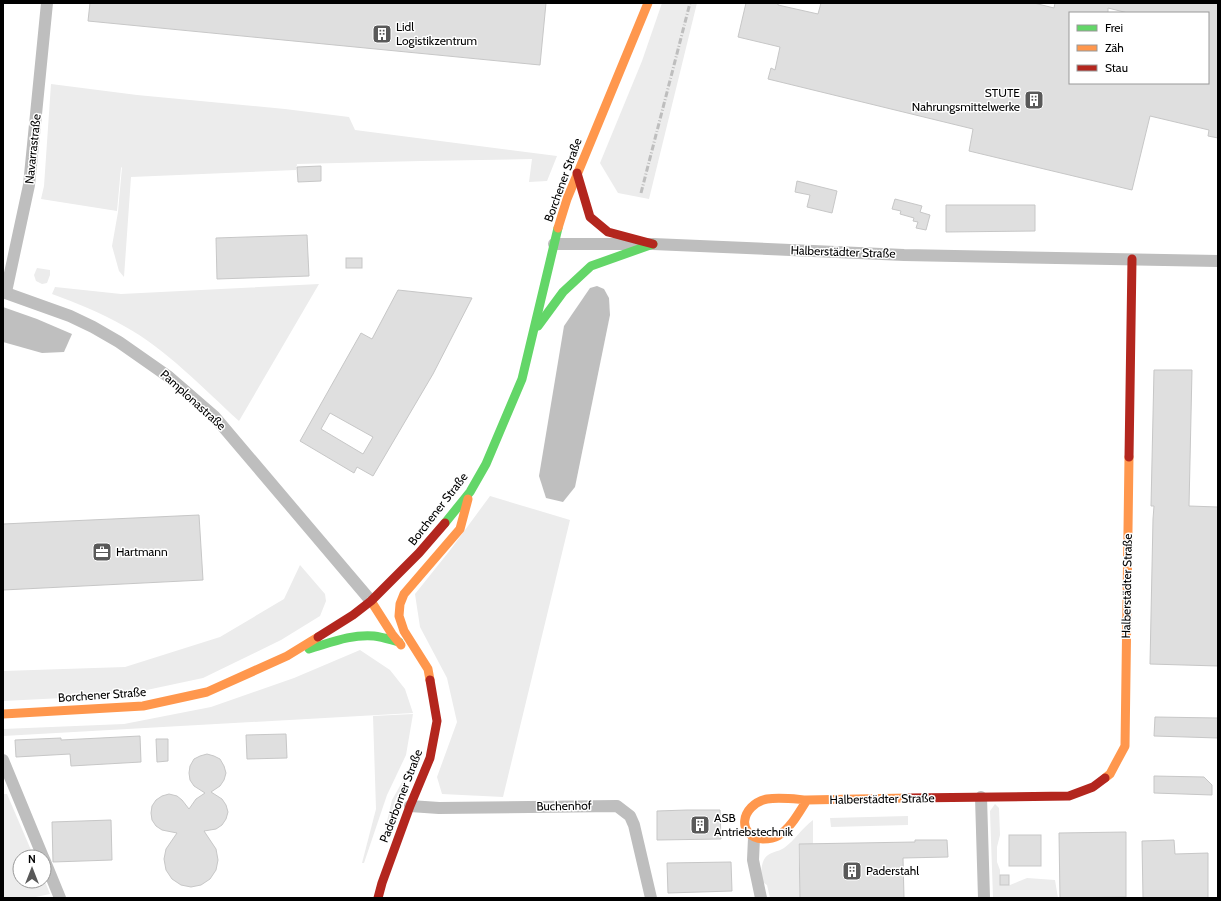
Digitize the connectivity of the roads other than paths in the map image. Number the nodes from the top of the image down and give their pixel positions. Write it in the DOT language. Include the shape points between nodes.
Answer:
graph roads {
  1 [pos="47,3"];
  2 [pos="648,3"];
  3 [pos="577,173"];
  4 [pos="554,244"];
  5 [pos="653,244"];
  6 [pos="1132,259"];
  7 [pos="1218,261"];
  8 [pos="4,292"];
  9 [pos="534,331"];
  10 [pos="470,492"];
  11 [pos="371,601"];
  12 [pos="399,642"];
  13 [pos="287,656"];
  14 [pos="431,684"];
  15 [pos="3,714"];
  16 [pos="3,760"];
  17 [pos="981,797"];
  18 [pos="807,800"];
  19 [pos="410,806"];
  20 [pos="754,838"];
  21 [pos="40,849"];
  22 [pos="52,878"];
  23 [pos="60,898"];
  24 [pos="378,898"];
  25 [pos="651,898"];
  26 [pos="761,898"];
  27 [pos="984,898"];
  1 -- 8 [label="street, Navarrastraße" via="29,185"];
  2 -- 3 [label="main road, Borchener Straße"];
  3 -- 4 [label="main road, Borchener Straße"];
  3 -- 5 [label="main road" via="590,216 608,232"];
  4 -- 5 [label="street, Halberstädter Straße"];
  4 -- 9 [label="main road, Borchener Straße"];
  5 -- 6 [label="street, Halberstädter Straße" via="904,255"];
  5 -- 9 [label="main road" via="591,266 563,292"];
  6 -- 7 [label="street, Halberstädter Straße"];
  6 -- 17 [label="main road, Halberstädter Straße" via="1125,746 1110,774 1093,787 1069,796"];
  8 -- 11 [label="street, Pamplonastraße" via="93,327 169,376 214,416"];
  9 -- 10 [label="main road, Borchener Straße" via="522,378 486,464"];
  10 -- 11 [label="main road, Borchener Straße" via="419,553"];
  10 -- 14 [label="main road" via="460,529 404,594 400,604 399,616 404,631 428,669"];
  11 -- 12 [label="main road, Paderborner Straße"];
  11 -- 13 [label="main road, Borchener Straße"];
  12 -- 13 [label="main road" via="359,636"];
  12 -- 14 [label="main road, Paderborner Straße"];
  13 -- 15 [label="main road, Borchener Straße" via="207,692 143,706"];
  14 -- 19 [label="main road, Paderborner Straße" via="438,721 430,758"];
  16 -- 21 [label="street"];
  17 -- 18 [label="main road, Halberstädter Straße"];
  17 -- 27 [label="street"];
  18 -- 20 [label="main road" via="778,836"];
  18 -- 20 [label="main road, Halberstädter Straße" via="772,799 755,803 747,812 745,824"];
  19 -- 24 [label="main road, Paderborner Straße"];
  19 -- 25 [label="street, Buchenhof" via="617,806 630,816 634,825"];
  20 -- 26 [label="street, Halberstädter Straße" via="753,860"];
  22 -- 23 [label="street"];
}
